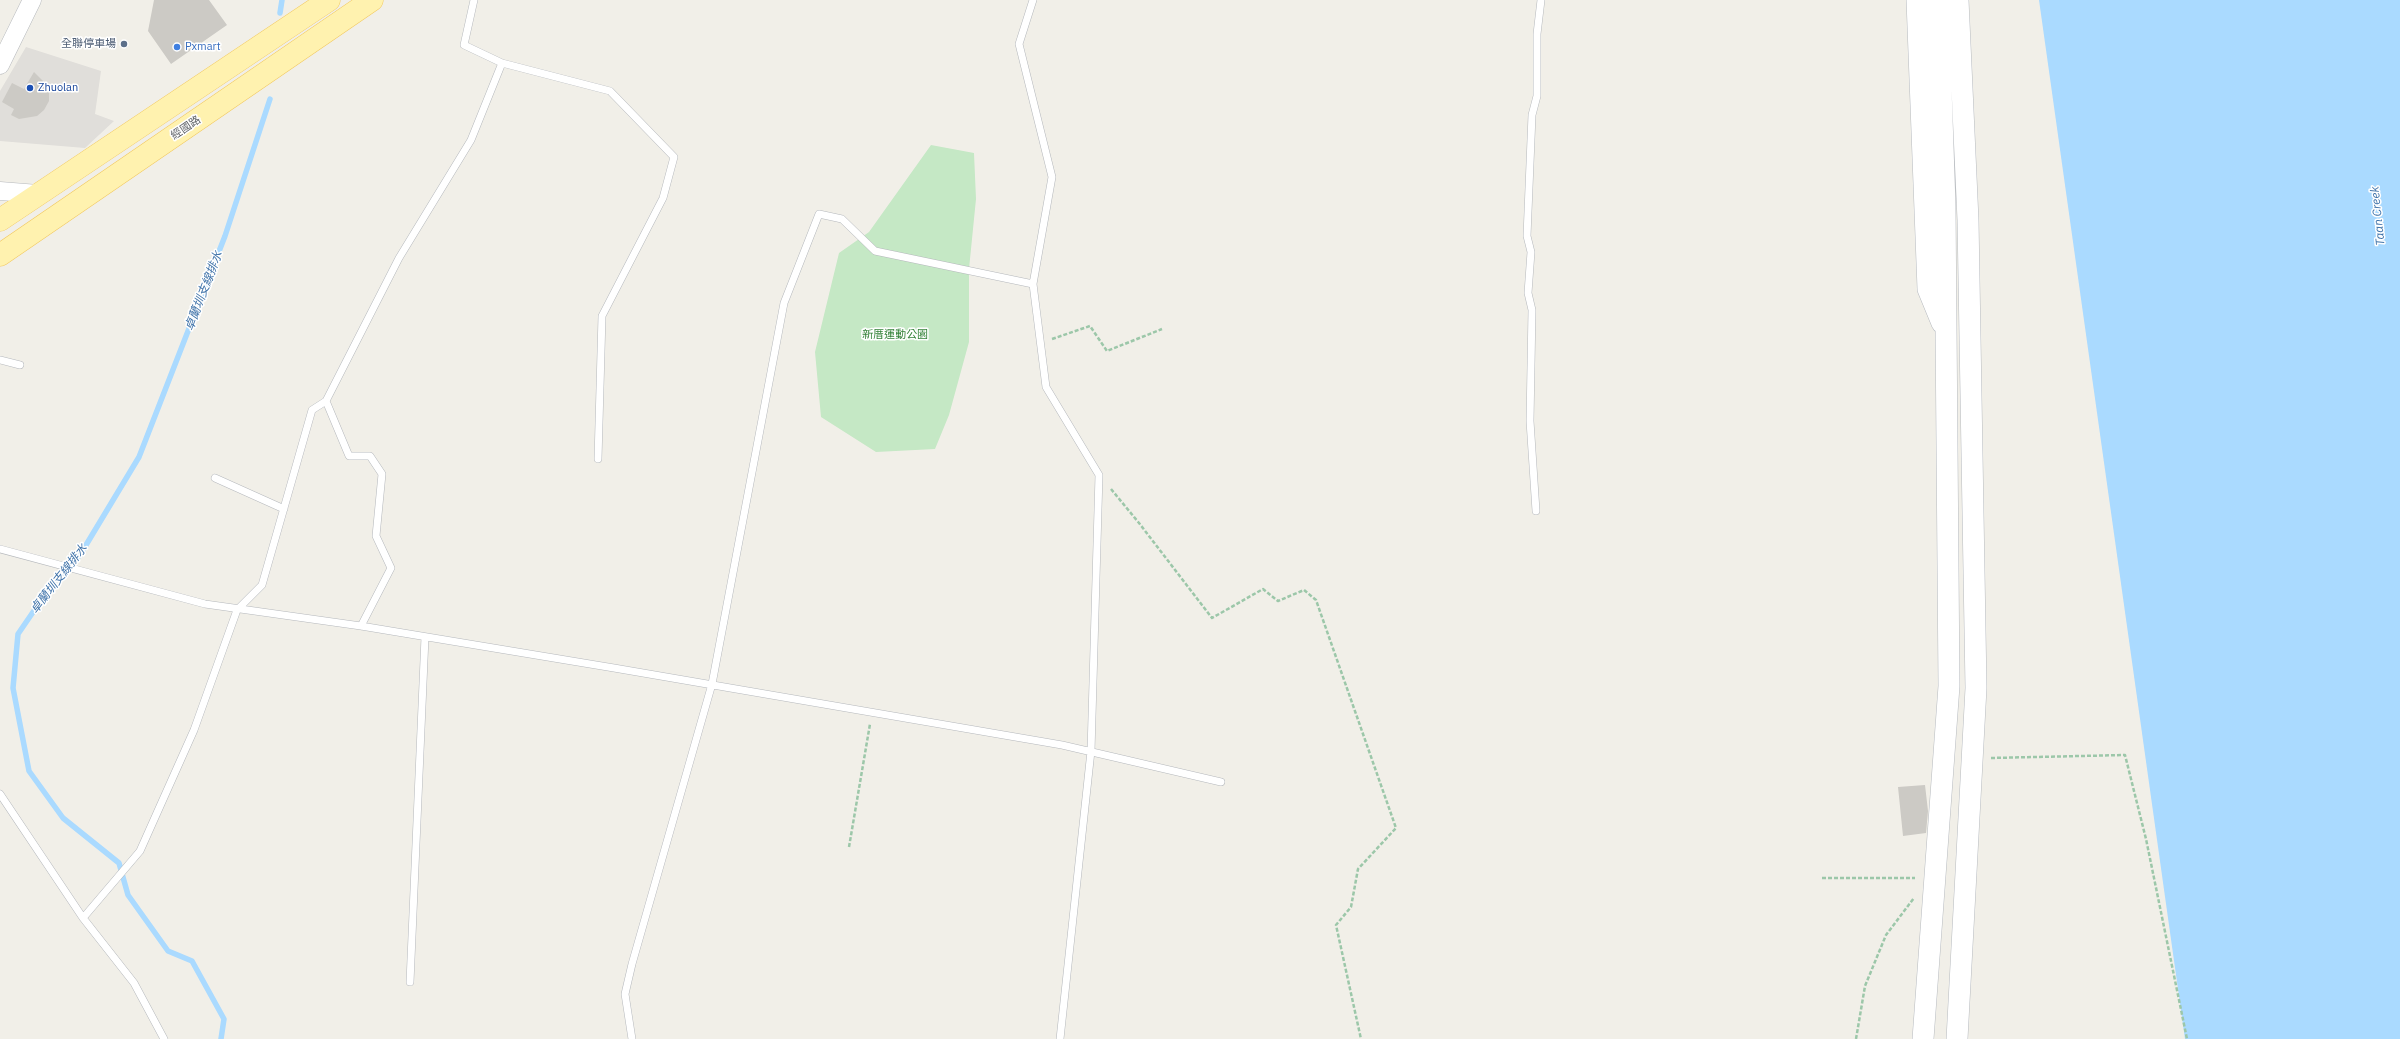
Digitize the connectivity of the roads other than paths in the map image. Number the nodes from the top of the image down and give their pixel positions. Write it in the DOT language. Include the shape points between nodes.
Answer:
graph roads {
  1 [pos="32,0"];
  2 [pos="330,0"];
  3 [pos="372,0"];
  4 [pos="474,0"];
  5 [pos="1033,0"];
  6 [pos="1541,0"];
  7 [pos="1917,0"];
  8 [pos="1938,0"];
  9 [pos="1958,0"];
  10 [pos="502,63"];
  11 [pos="0,65"];
  12 [pos="0,191"];
  13 [pos="38,194"];
  14 [pos="0,220"];
  15 [pos="0,255"];
  16 [pos="1033,284"];
  17 [pos="1969,326"];
  18 [pos="1946,332"];
  19 [pos="0,360"];
  20 [pos="20,365"];
  21 [pos="326,401"];
  22 [pos="598,458"];
  23 [pos="215,478"];
  24 [pos="284,509"];
  25 [pos="1536,511"];
  26 [pos="0,549"];
  27 [pos="237,610"];
  28 [pos="361,626"];
  29 [pos="425,637"];
  30 [pos="712,684"];
  31 [pos="1091,751"];
  32 [pos="1221,782"];
  33 [pos="0,794"];
  34 [pos="83,918"];
  35 [pos="410,982"];
  36 [pos="164,1039"];
  37 [pos="632,1039"];
  38 [pos="1060,1039"];
  39 [pos="1923,1039"];
  40 [pos="1957,1039"];
  1 -- 11 [label="street"];
  2 -- 13 [label="main road"];
  3 -- 15 [label="main road, 經國路"];
  4 -- 10 [label="lane" via="464,45"];
  5 -- 16 [label="lane" via="1019,44 1052,177"];
  6 -- 25 [label="lane" via="1537,34 1537,96 1532,115 1527,236 1530,252 1528,293 1532,310 1530,421"];
  7 -- 18 [label="main road" via="1928,289"];
  8 -- 18 [label="main road" via="1945,205"];
  9 -- 17 [label="main road" via="1968,220"];
  10 -- 21 [label="lane" via="471,140 399,258"];
  10 -- 22 [label="lane" via="610,91 674,157 662,198 602,316"];
  12 -- 13 [label="street"];
  13 -- 14 [label="main road"];
  16 -- 30 [label="lane" via="875,251 842,219 819,214 784,303"];
  16 -- 31 [label="lane" via="1046,387 1099,475"];
  17 -- 18 [label="main road"];
  17 -- 40 [label="main road" via="1976,688"];
  18 -- 39 [label="main road" via="1949,686"];
  19 -- 20 [label="lane"];
  21 -- 24 [label="lane" via="312,410"];
  21 -- 28 [label="lane" via="349,456 370,456 382,474 376,536 390,568"];
  23 -- 24 [label="lane"];
  24 -- 27 [label="lane" via="262,585"];
  26 -- 27 [label="lane" via="205,604"];
  27 -- 28 [label="lane"];
  27 -- 34 [label="lane" via="194,730 140,851"];
  28 -- 29 [label="lane"];
  29 -- 30 [label="lane"];
  29 -- 35 [label="lane"];
  30 -- 31 [label="lane"];
  30 -- 37 [label="lane" via="625,994"];
  31 -- 32 [label="lane"];
  31 -- 38 [label="lane"];
  33 -- 34 [label="lane"];
  34 -- 36 [label="lane" via="134,983"];
}
